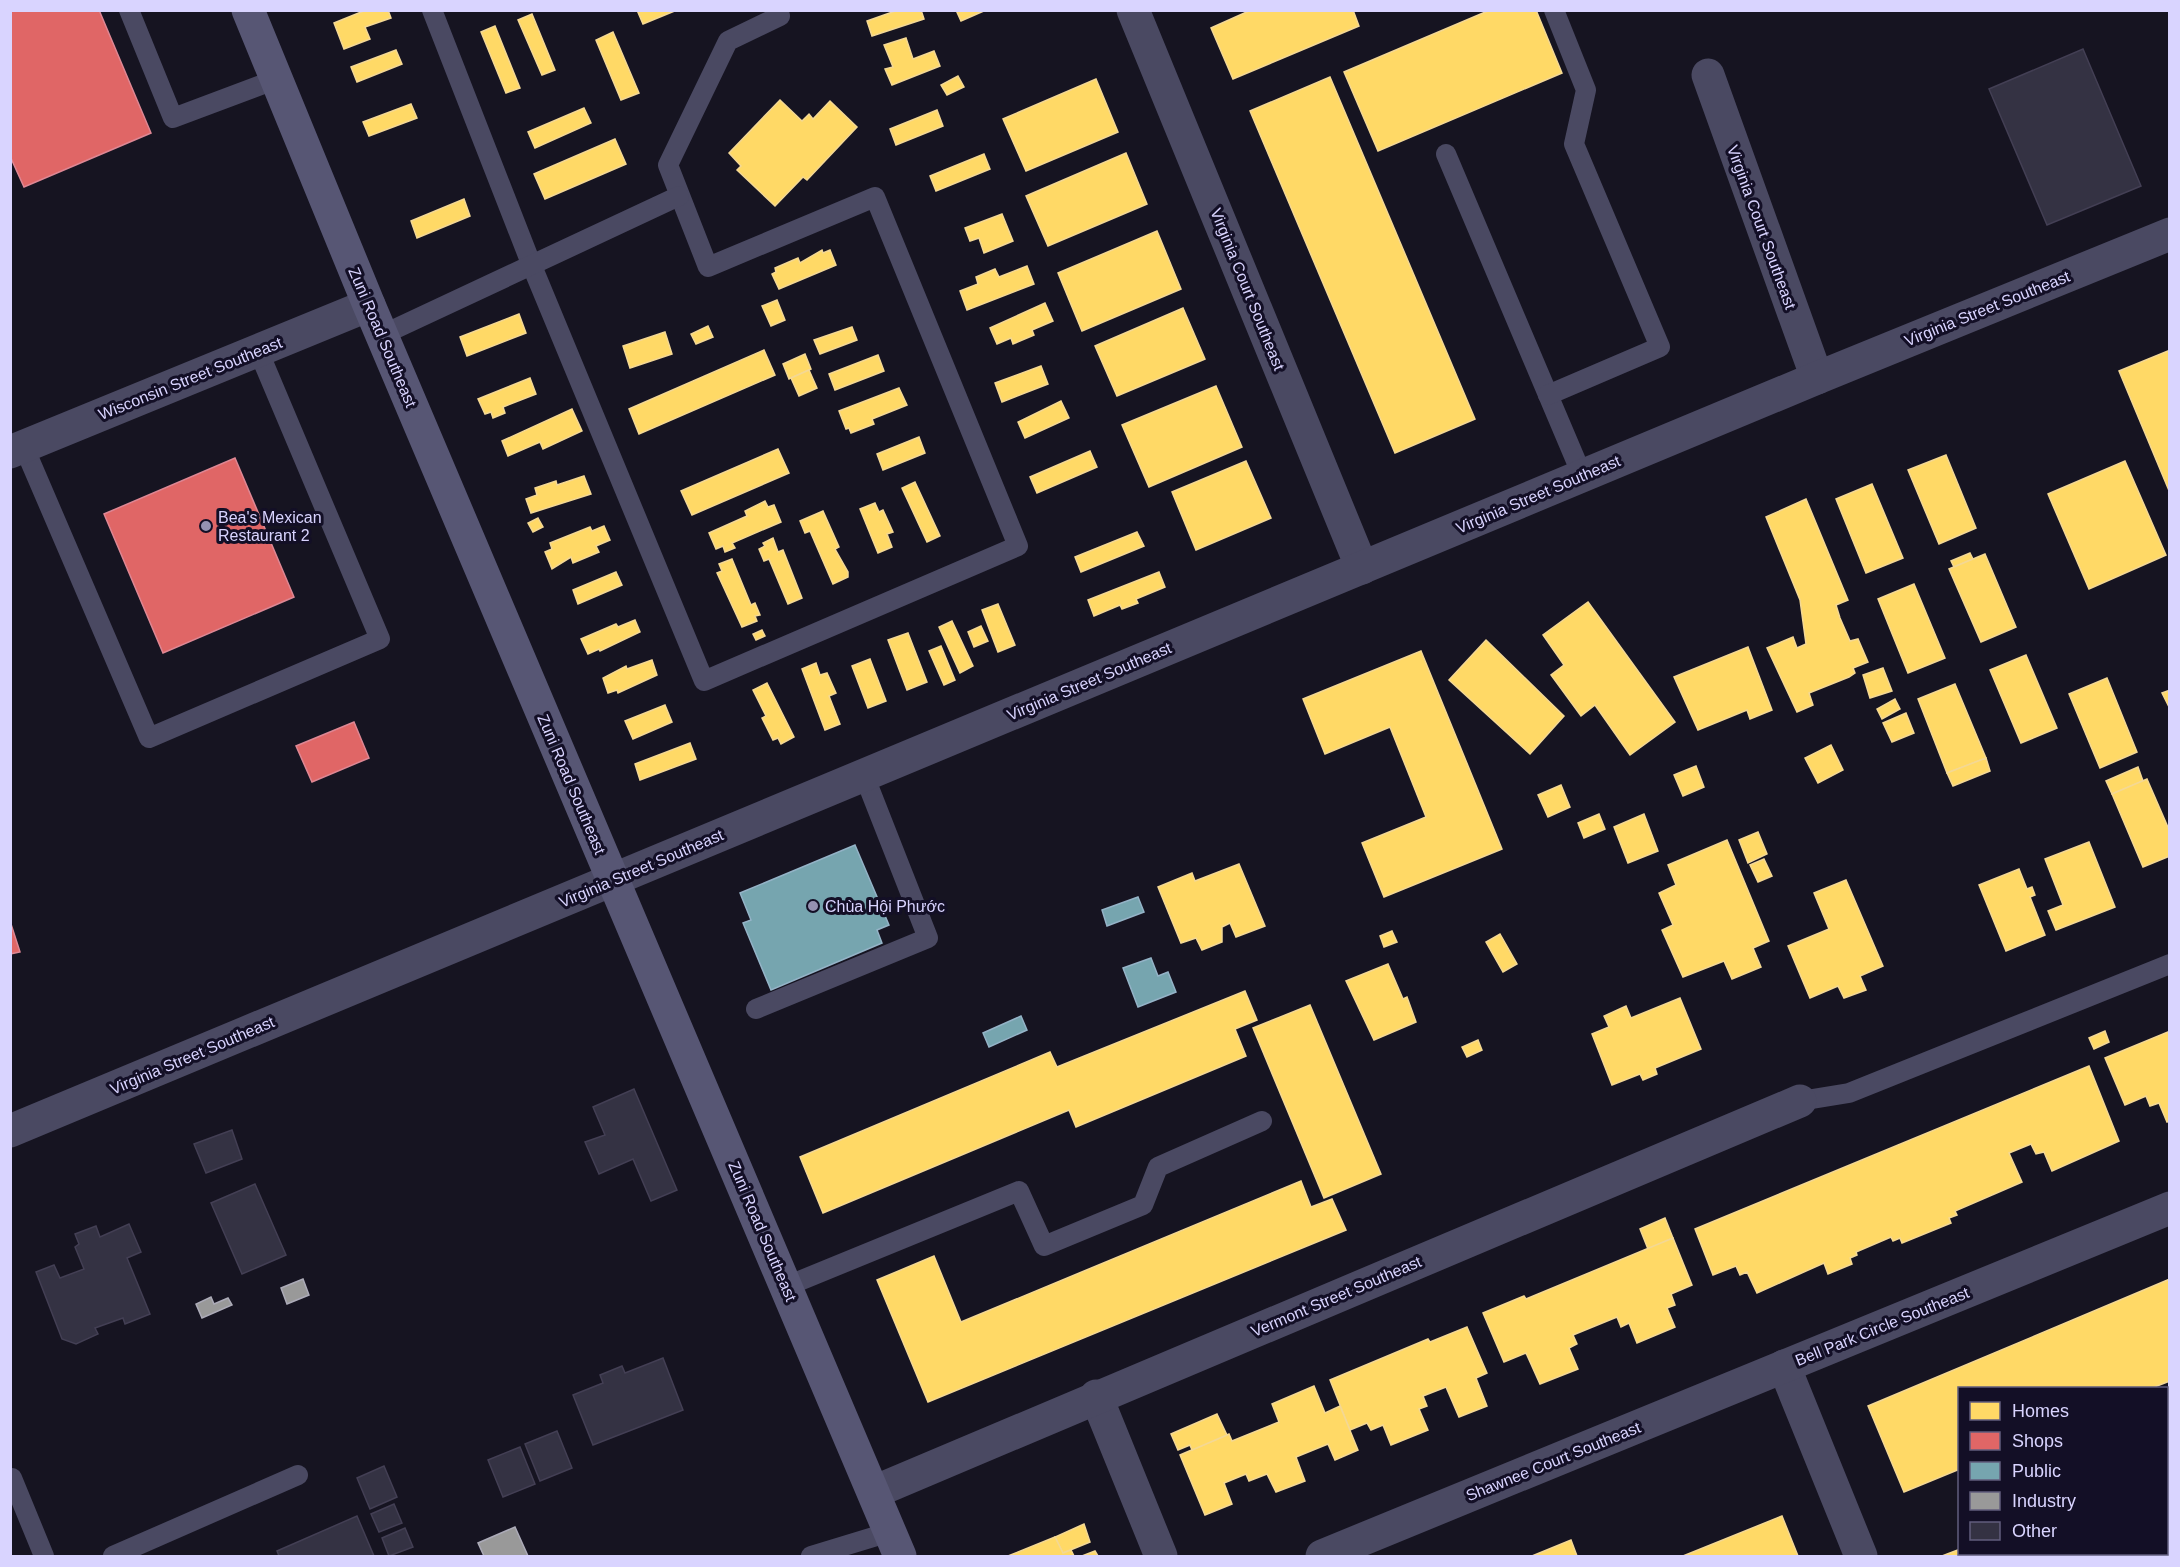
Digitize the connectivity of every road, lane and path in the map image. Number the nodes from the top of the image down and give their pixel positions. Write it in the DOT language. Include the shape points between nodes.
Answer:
graph roads {
  1 [pos="129,10"];
  2 [pos="249,10"];
  3 [pos="432,10"];
  4 [pos="778,10"];
  5 [pos="1133,10"];
  6 [pos="1554,10"];
  7 [pos="1708,75"];
  8 [pos="276,79"];
  9 [pos="1446,154"];
  10 [pos="680,196"];
  11 [pos="2169,234"];
  12 [pos="532,266"];
  13 [pos="369,305"];
  14 [pos="382,335"];
  15 [pos="258,350"];
  16 [pos="1817,378"];
  17 [pos="1548,395"];
  18 [pos="17,449"];
  19 [pos="1582,476"];
  20 [pos="1362,568"];
  21 [pos="864,775"];
  22 [pos="613,880"];
  23 [pos="2169,964"];
  24 [pos="756,1009"];
  25 [pos="1800,1101"];
  26 [pos="1262,1121"];
  27 [pos="10,1131"];
  28 [pos="2169,1208"];
  29 [pos="787,1286"];
  30 [pos="1784,1366"];
  31 [pos="1096,1396"];
  32 [pos="298,1475"];
  33 [pos="12,1478"];
  34 [pos="873,1492"];
  35 [pos="895,1544"];
  36 [pos="44,1557"];
  37 [pos="113,1557"];
  38 [pos="811,1557"];
  39 [pos="1161,1557"];
  40 [pos="1322,1557"];
  41 [pos="1861,1557"];
  1 -- 8 [label="lane" via="173,118"];
  2 -- 8 [label="street, Zuni Road Southeast"];
  3 -- 12 [label="lane"];
  4 -- 10 [label="lane" via="780,16 728,41 668,165"];
  5 -- 20 [label="street, Virginia Court Southeast"];
  6 -- 17 [label="lane" via="1586,90 1574,144 1660,347"];
  7 -- 16 [label="street, Virginia Court Southeast"];
  8 -- 13 [label="street, Zuni Road Southeast"];
  9 -- 17 [label="lane"];
  10 -- 12 [label="lane"];
  10 -- 12 [label="lane" via="708,267 875,197 1018,546 704,681"];
  11 -- 16 [label="street, Virginia Street Southeast"];
  12 -- 14 [label="lane"];
  13 -- 14 [label="street, Zuni Road Southeast"];
  13 -- 15 [label="street, Wisconsin Street Southeast"];
  14 -- 22 [label="street, Zuni Road Southeast"];
  15 -- 18 [label="street, Wisconsin Street Southeast"];
  15 -- 18 [label="lane" via="380,639 149,738"];
  16 -- 19 [label="street, Virginia Street Southeast"];
  17 -- 19 [label="lane"];
  19 -- 20 [label="street, Virginia Street Southeast"];
  20 -- 21 [label="street, Virginia Street Southeast"];
  21 -- 22 [label="street, Virginia Street Southeast"];
  21 -- 24 [label="lane" via="928,938"];
  22 -- 27 [label="street, Virginia Street Southeast"];
  22 -- 29 [label="street, Zuni Road Southeast"];
  23 -- 25 [label="lane" via="1849,1093"];
  25 -- 31 [label="street, Vermont Street Southeast"];
  26 -- 29 [label="lane" via="1158,1167 1143,1205 1044,1246 1019,1191"];
  28 -- 30 [label="street, Bell Park Circle Southeast"];
  29 -- 34 [label="street, Zuni Road Southeast"];
  30 -- 40 [label="street, Shawnee Court Southeast"];
  30 -- 41 [label="street, Bell Park Circle Southeast"];
  31 -- 34 [label="street, Vermont Street Southeast"];
  31 -- 39 [label="street"];
  32 -- 37 [label="lane"];
  33 -- 36 [label="lane"];
  34 -- 35 [label="street, Zuni Road Southeast"];
  35 -- 38 [label="lane"];
}
